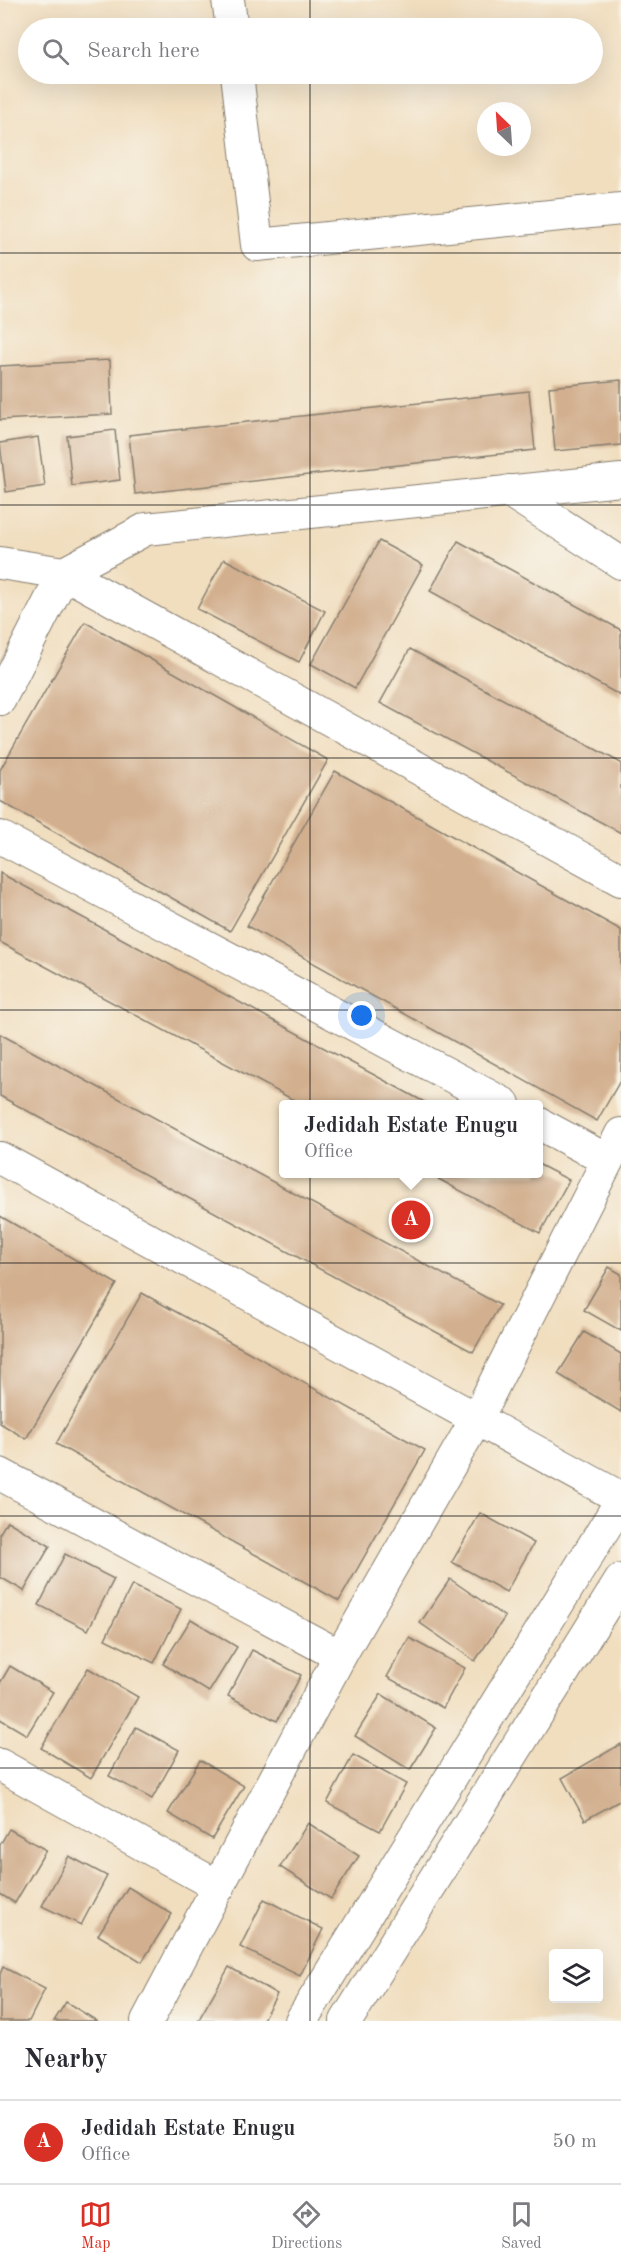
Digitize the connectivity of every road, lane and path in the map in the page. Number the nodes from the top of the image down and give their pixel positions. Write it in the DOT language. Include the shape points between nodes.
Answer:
graph roads {
  1 [pos="228,0"];
  2 [pos="231,18"];
  3 [pos="238,84"];
  4 [pos="621,209"];
  5 [pos="621,480"];
  6 [pos="508,491"];
  7 [pos="0,563"];
  8 [pos="621,563"];
  9 [pos="64,573"];
  10 [pos="0,699"];
  11 [pos="0,837"];
  12 [pos="621,880"];
  13 [pos="496,1100"];
  14 [pos="543,1125"];
  15 [pos="614,1147"];
  16 [pos="0,1158"];
  17 [pos="476,1420"];
  18 [pos="0,1474"];
  19 [pos="621,1499"];
  20 [pos="621,1580"];
  21 [pos="340,1656"];
  22 [pos="0,1765"];
  23 [pos="219,1887"];
  24 [pos="147,2021"];
  25 [pos="301,2021"];
  26 [pos="346,2021"];
  1 -- 2 [label="street"];
  3 -- 4 [label="street" via="257,245"];
  5 -- 6 [label="street"];
  6 -- 8 [label="street"];
  6 -- 9 [label="street" via="146,529"];
  7 -- 9 [label="street"];
  9 -- 10 [label="street"];
  9 -- 12 [label="street"];
  11 -- 13 [label="street"];
  14 -- 15 [label="street"];
  15 -- 17 [label="street"];
  16 -- 17 [label="street"];
  17 -- 19 [label="street"];
  17 -- 21 [label="street"];
  18 -- 21 [label="street"];
  19 -- 25 [label="street"];
  20 -- 26 [label="street"];
  21 -- 23 [label="street"];
  22 -- 23 [label="street"];
  23 -- 24 [label="street"];
}
